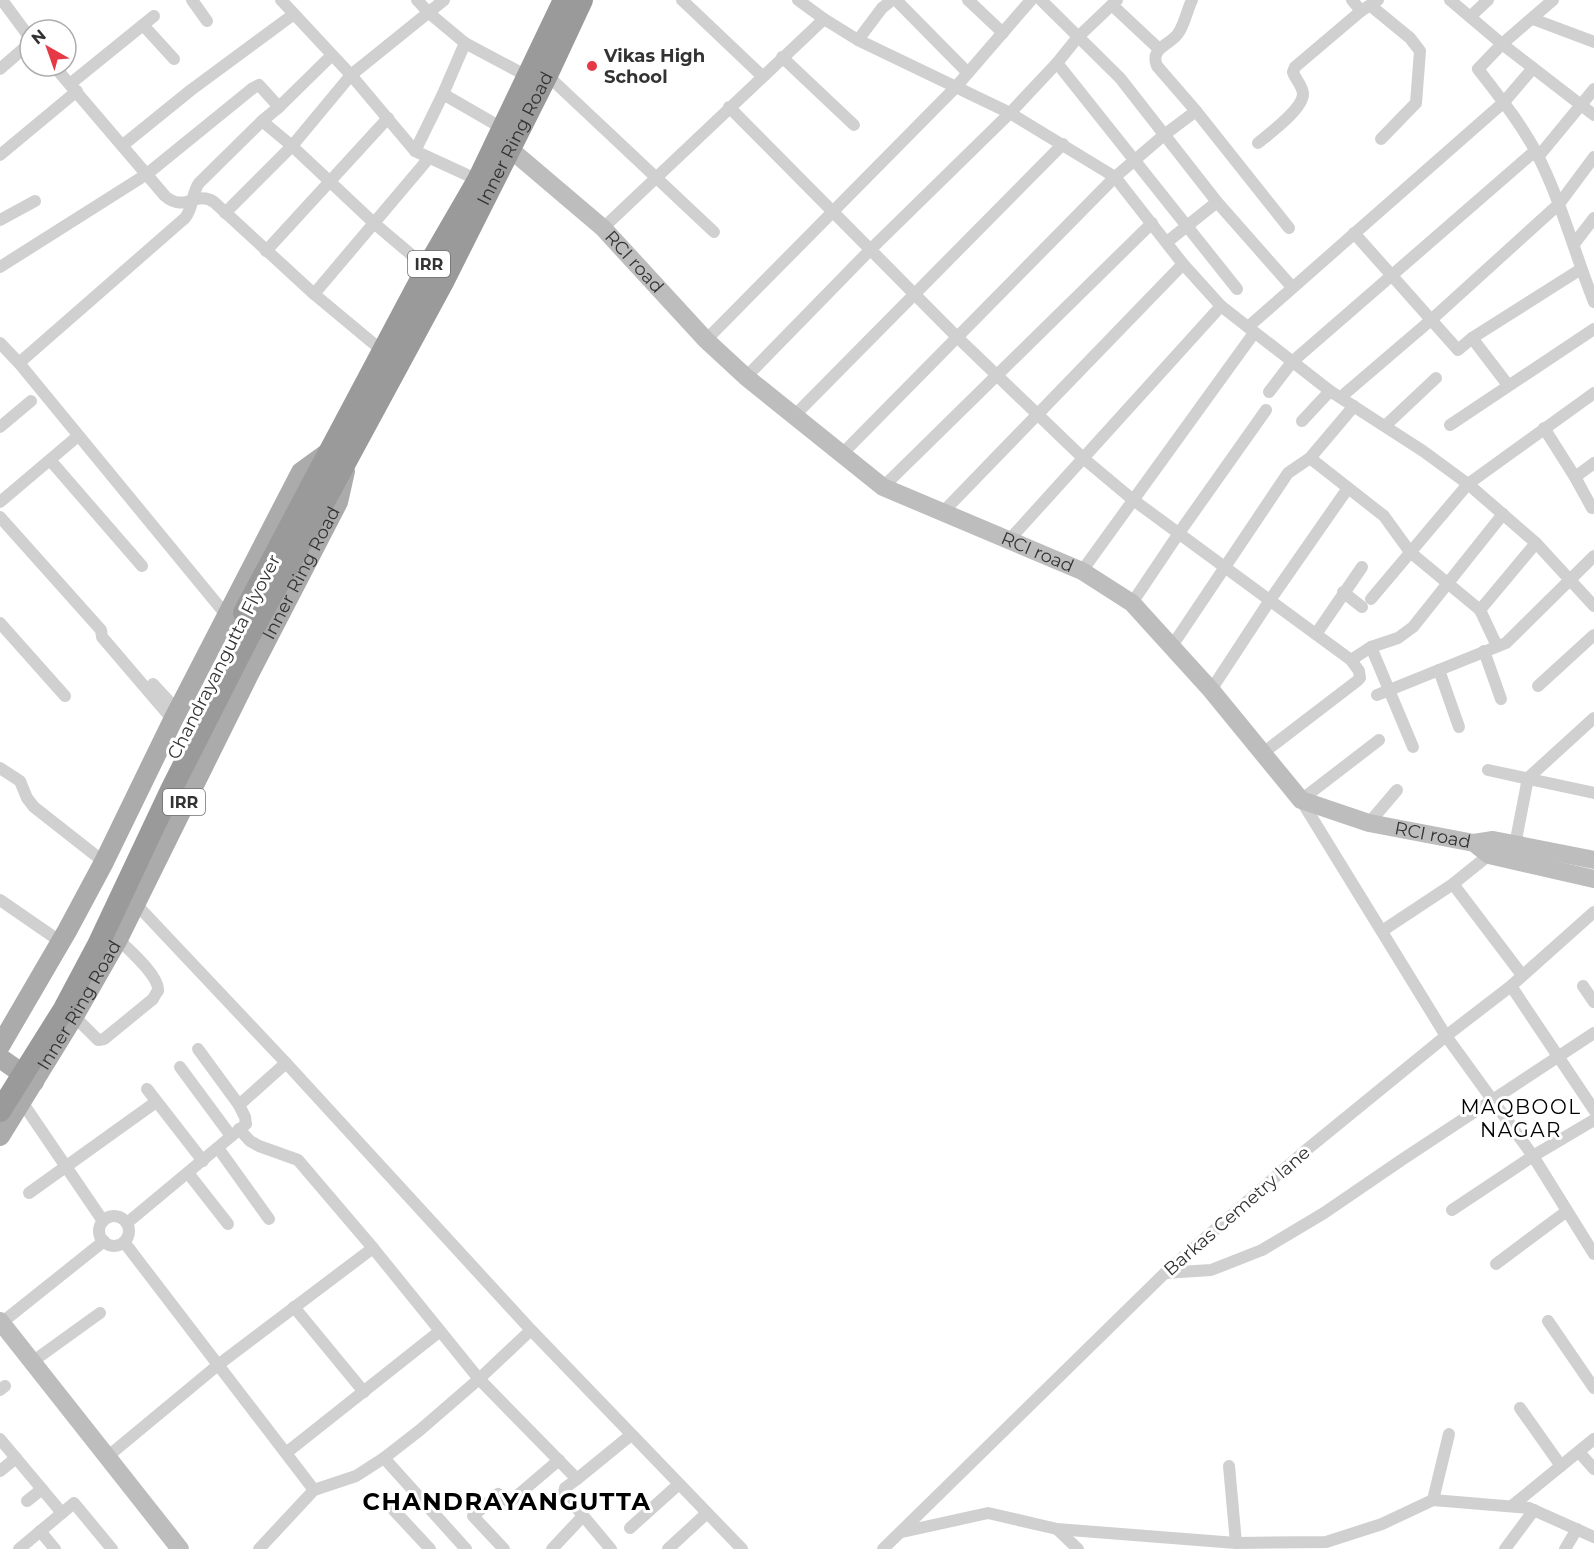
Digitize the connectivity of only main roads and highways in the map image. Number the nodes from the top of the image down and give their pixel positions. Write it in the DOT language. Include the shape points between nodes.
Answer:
graph roads {
  1 [pos="564,0"];
  2 [pos="582,0"];
  3 [pos="537,75"];
  4 [pos="506,139"];
  5 [pos="391,358"];
  6 [pos="339,455"];
  7 [pos="323,484"];
  8 [pos="1,1046"];
  9 [pos="34,1082"];
  10 [pos="0,1086"];
  11 [pos="0,1111"];
  12 [pos="0,1136"];
  1 -- 3 [label="highway, Inner Ring Road / IRR"];
  2 -- 3 [label="highway, Inner Ring Road / IRR"];
  3 -- 4 [label="highway, Inner Ring Road / IRR"];
  4 -- 5 [label="highway, Inner Ring Road / IRR"];
  4 -- 5 [label="highway, Inner Ring Road / IRR" via="427,268"];
  5 -- 6 [label="highway, Inner Ring Road / IRR"];
  6 -- 7 [label="highway, Chandrayangutta Flyover / IRR"];
  6 -- 8 [label="main road, Inner Ring Road / IRR" via="301,472 104,862"];
  6 -- 9 [label="main road, Inner Ring Road / IRR" via="338,502 118,939"];
  7 -- 10 [label="highway, Chandrayangutta Flyover / IRR, bridge" via="195,710 51,1004"];
  7 -- 11 [label="highway, Chandrayangutta Flyover / IRR, bridge" via="98,945 64,1009"];
  8 -- 9 [label="main road"];
  9 -- 12 [label="main road, Inner Ring Road / IRR"];
}
